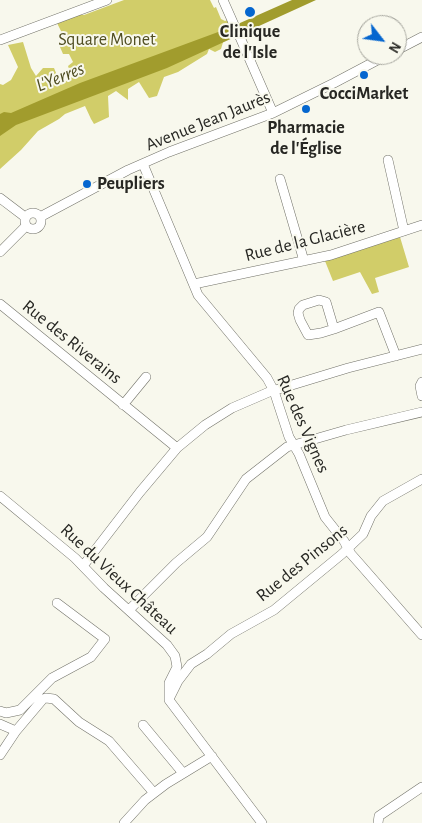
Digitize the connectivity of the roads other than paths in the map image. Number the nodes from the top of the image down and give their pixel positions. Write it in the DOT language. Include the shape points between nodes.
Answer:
graph roads {
  1 [pos="107,0"];
  2 [pos="223,0"];
  3 [pos="422,37"];
  4 [pos="0,40"];
  5 [pos="407,45"];
  6 [pos="368,65"];
  7 [pos="273,113"];
  8 [pos="388,160"];
  9 [pos="144,164"];
  10 [pos="280,179"];
  11 [pos="0,198"];
  12 [pos="40,216"];
  13 [pos="26,221"];
  14 [pos="422,225"];
  15 [pos="404,231"];
  16 [pos="0,252"];
  17 [pos="304,261"];
  18 [pos="194,284"];
  19 [pos="0,304"];
  20 [pos="334,329"];
  21 [pos="422,349"];
  22 [pos="396,356"];
  23 [pos="146,377"];
  24 [pos="422,382"];
  25 [pos="274,391"];
  26 [pos="422,396"];
  27 [pos="123,405"];
  28 [pos="422,412"];
  29 [pos="294,445"];
  30 [pos="177,448"];
  31 [pos="422,479"];
  32 [pos="0,496"];
  33 [pos="348,548"];
  34 [pos="83,566"];
  35 [pos="56,603"];
  36 [pos="129,610"];
  37 [pos="421,631"];
  38 [pos="169,700"];
  39 [pos="0,711"];
  40 [pos="0,724"];
  41 [pos="143,725"];
  42 [pos="16,731"];
  43 [pos="0,755"];
  44 [pos="212,756"];
  45 [pos="183,773"];
  46 [pos="422,787"];
  47 [pos="154,793"];
  48 [pos="124,823"];
  49 [pos="262,823"];
  50 [pos="378,823"];
  1 -- 4 [label="street"];
  2 -- 7 [label="street"];
  3 -- 5 [label="street"];
  6 -- 7 [label="street, Avenue Jean Jaurès"];
  7 -- 9 [label="street, Avenue Jean Jaurès"];
  8 -- 15 [label="street"];
  9 -- 12 [label="street, Avenue Jean Jaurès"];
  9 -- 18 [label="street, Rue des Vignes"];
  10 -- 17 [label="street"];
  11 -- 13 [label="street"];
  12 -- 13 [label="street" via="31,212"];
  12 -- 13 [label="street" via="40,225 36,228 31,229"];
  13 -- 16 [label="street"];
  14 -- 15 [label="street, Rue de la Glacière"];
  15 -- 17 [label="street, Rue de la Glacière"];
  17 -- 18 [label="street, Rue de la Glacière"];
  18 -- 25 [label="street, Rue des Vignes" via="198,295 267,378"];
  19 -- 27 [label="street, Rue des Riverains"];
  20 -- 20 [label="street" via="326,302 319,300 299,309 300,320 308,335"];
  20 -- 22 [label="street" via="379,312"];
  21 -- 22 [label="street"];
  22 -- 25 [label="street"];
  23 -- 27 [label="street, Rue des Riverains"];
  24 -- 26 [label="street"];
  25 -- 29 [label="street, Rue des Vignes"];
  25 -- 30 [label="street" via="232,408"];
  27 -- 30 [label="street, Rue des Riverains"];
  28 -- 29 [label="street"];
  29 -- 33 [label="street, Rue des Vignes" via="325,517"];
  29 -- 36 [label="street" via="246,479 207,537"];
  30 -- 34 [label="street"];
  31 -- 33 [label="street, Rue des Pinsons" via="383,501 363,534"];
  32 -- 34 [label="street, Rue du Vieux Château"];
  33 -- 37 [label="street, Rue des Vignes"];
  33 -- 38 [label="street, Rue des Pinsons" via="274,610 231,634 191,664"];
  34 -- 36 [label="street, Rue du Vieux Château"];
  35 -- 39 [label="street" via="105,639 91,657 52,678 20,710"];
  36 -- 38 [label="street, Rue du Vieux Château" via="175,656 177,667 169,683"];
  38 -- 44 [label="street"];
  40 -- 42 [label="street"];
  41 -- 45 [label="street"];
  42 -- 43 [label="street"];
  42 -- 47 [label="street" via="43,699 54,698 79,722 109,741"];
  44 -- 45 [label="street"];
  44 -- 49 [label="street"];
  45 -- 47 [label="street"];
  46 -- 50 [label="street" via="379,816"];
  47 -- 48 [label="street"];
}
